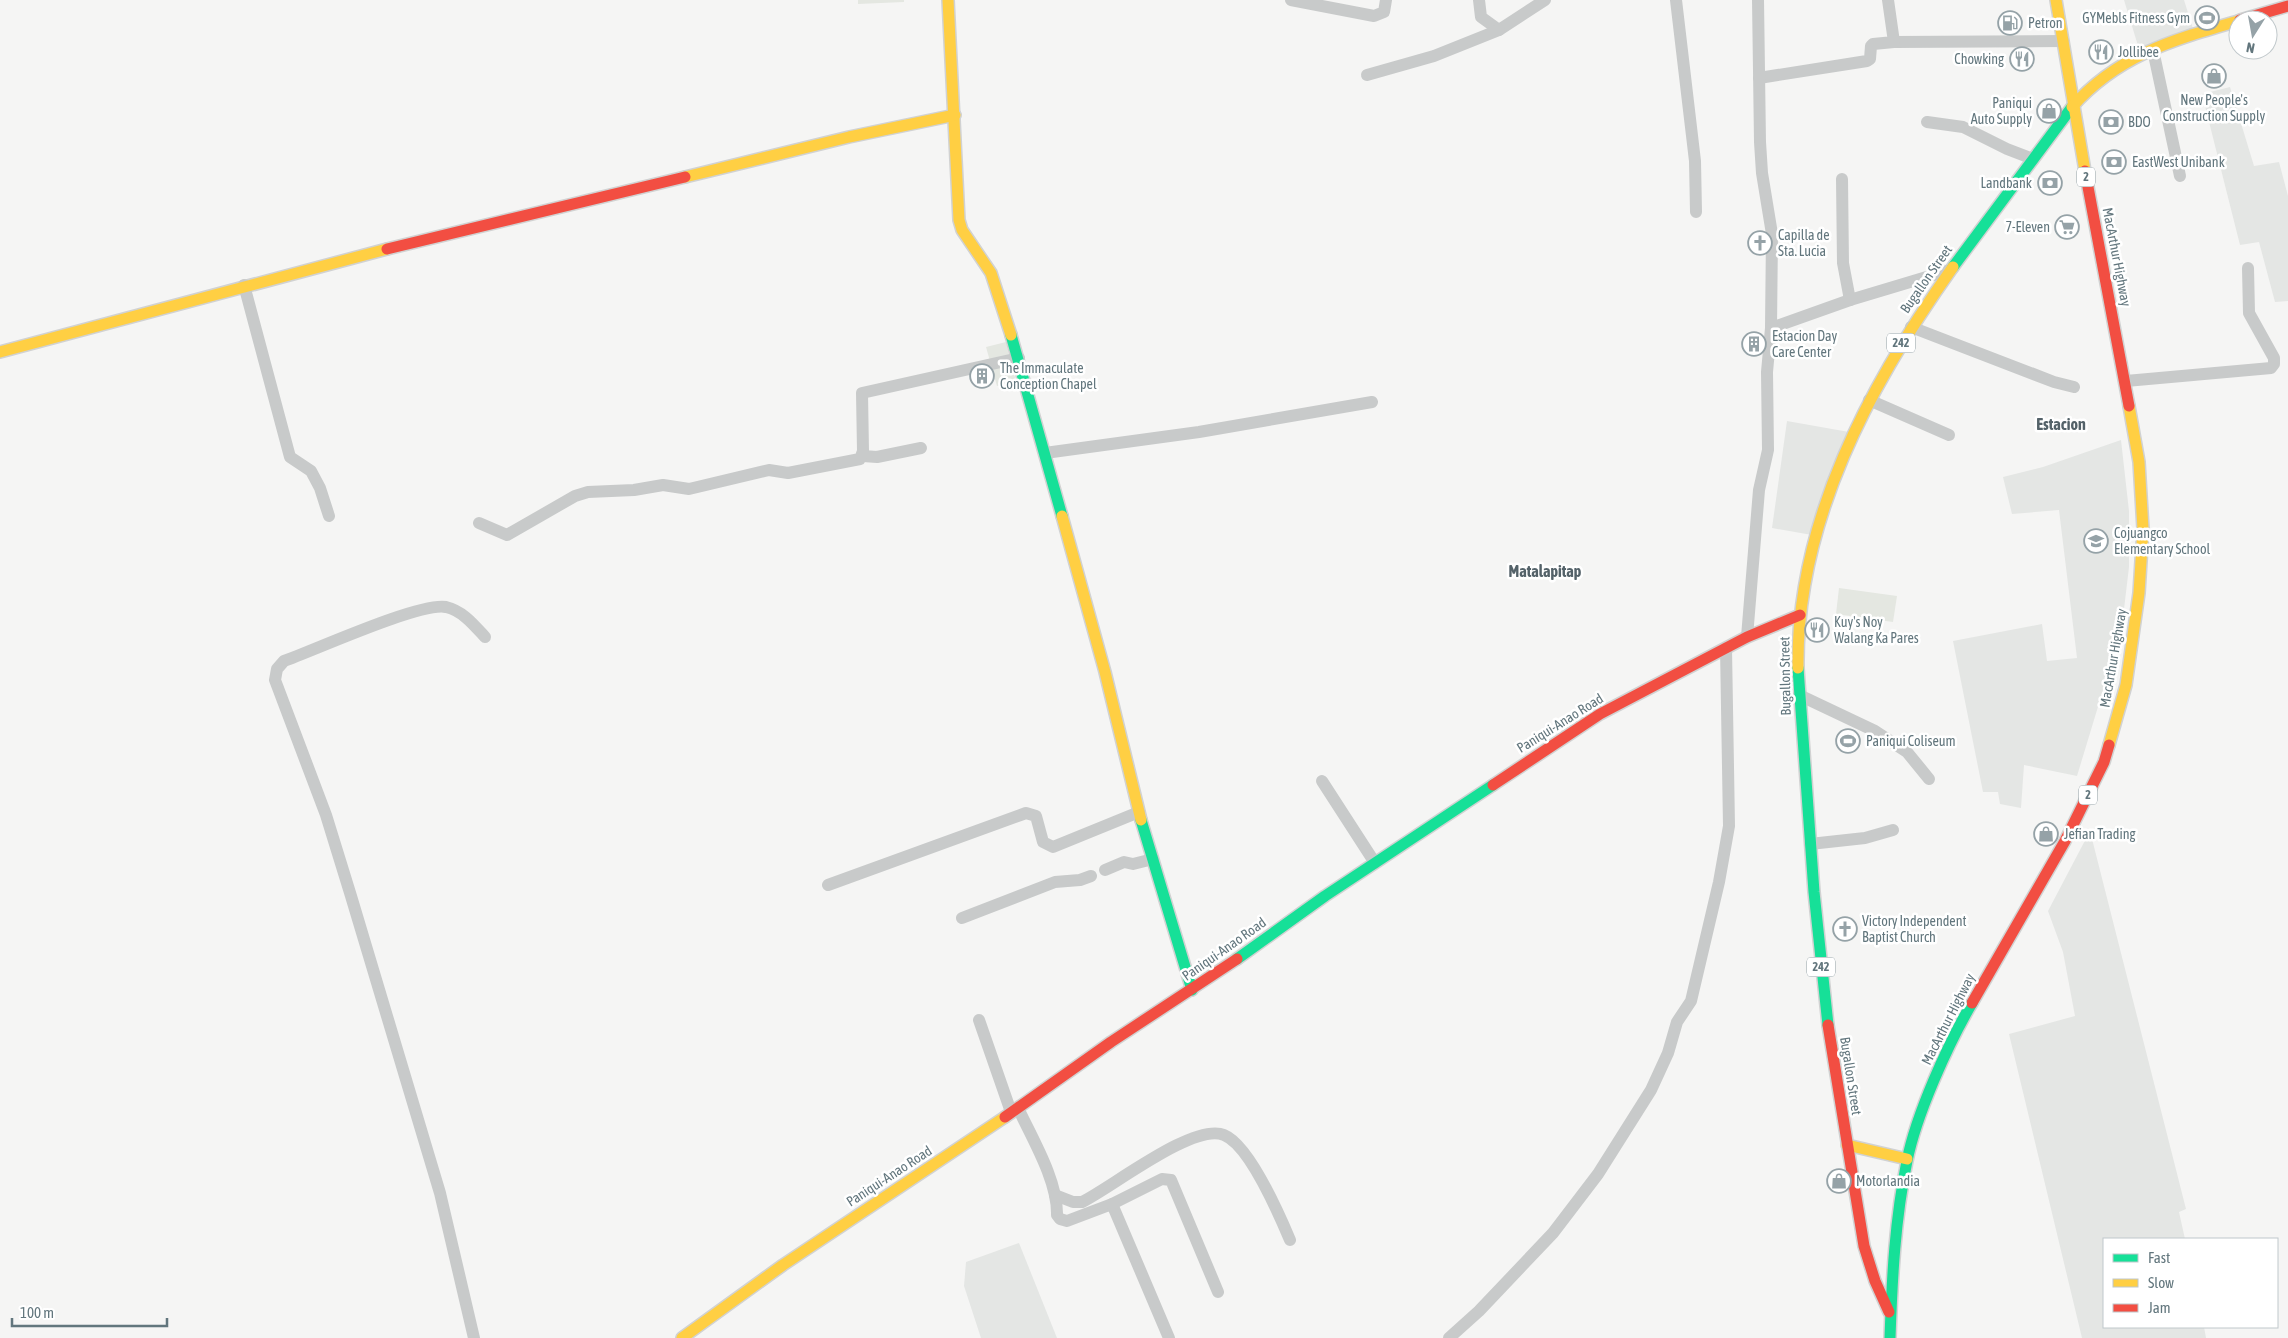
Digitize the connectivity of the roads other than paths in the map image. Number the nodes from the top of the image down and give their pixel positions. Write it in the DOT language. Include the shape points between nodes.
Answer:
graph roads {
  1 [pos="948,0"];
  2 [pos="1291,0"];
  3 [pos="1386,0"];
  4 [pos="1479,0"];
  5 [pos="1545,0"];
  6 [pos="1676,0"];
  7 [pos="1758,0"];
  8 [pos="1888,0"];
  9 [pos="2056,0"];
  10 [pos="2282,4"];
  11 [pos="2266,10"];
  12 [pos="2228,24"];
  13 [pos="1498,30"];
  14 [pos="2063,41"];
  15 [pos="1894,42"];
  16 [pos="2153,50"];
  17 [pos="1367,74"];
  18 [pos="1758,78"];
  19 [pos="2073,108"];
  20 [pos="955,115"];
  21 [pos="1927,122"];
  22 [pos="2033,159"];
  23 [pos="2180,176"];
  24 [pos="1842,179"];
  25 [pos="1696,212"];
  26 [pos="2248,268"];
  27 [pos="1950,270"];
  28 [pos="244,285"];
  29 [pos="1850,300"];
  30 [pos="1911,326"];
  31 [pos="1771,328"];
  32 [pos="0,352"];
  33 [pos="1019,358"];
  34 [pos="2126,382"];
  35 [pos="2074,386"];
  36 [pos="1869,400"];
  37 [pos="1372,402"];
  38 [pos="1949,435"];
  39 [pos="922,448"];
  40 [pos="1045,453"];
  41 [pos="863,456"];
  42 [pos="329,516"];
  43 [pos="479,522"];
  44 [pos="1800,615"];
  45 [pos="485,637"];
  46 [pos="1747,637"];
  47 [pos="1726,648"];
  48 [pos="1799,695"];
  49 [pos="1929,780"];
  50 [pos="1322,781"];
  51 [pos="1139,812"];
  52 [pos="1893,830"];
  53 [pos="1810,844"];
  54 [pos="1153,859"];
  55 [pos="1375,863"];
  56 [pos="1105,870"];
  57 [pos="1091,876"];
  58 [pos="828,885"];
  59 [pos="962,918"];
  60 [pos="1192,990"];
  61 [pos="979,1020"];
  62 [pos="1015,1110"];
  63 [pos="1847,1145"];
  64 [pos="1907,1159"];
  65 [pos="1055,1195"];
  66 [pos="1112,1204"];
  67 [pos="1290,1240"];
  68 [pos="1218,1292"];
  69 [pos="1889,1312"];
  70 [pos="474,1338"];
  71 [pos="682,1338"];
  72 [pos="1169,1338"];
  73 [pos="1449,1338"];
  74 [pos="1890,1338"];
  1 -- 20 [label="main road"];
  2 -- 3 [label="street" via="1374,16 1384,12"];
  4 -- 13 [label="street" via="1481,17"];
  5 -- 13 [label="street"];
  6 -- 25 [label="street" via="1695,161"];
  7 -- 18 [label="street"];
  8 -- 15 [label="street"];
  9 -- 14 [label="main road, MacArthur Highway / 2"];
  10 -- 11 [label="main road, 242"];
  12 -- 16 [label="main road, 242"];
  13 -- 17 [label="street" via="1434,56"];
  14 -- 15 [label="street"];
  14 -- 19 [label="main road, MacArthur Highway / 2"];
  15 -- 18 [label="street" via="1870,46 1867,61"];
  16 -- 19 [label="main road, 242" via="2108,73"];
  16 -- 23 [label="street"];
  18 -- 31 [label="street" via="1762,173 1772,234"];
  19 -- 22 [label="main road, Bugallon Street / 242"];
  19 -- 34 [label="main road, MacArthur Highway / 2"];
  20 -- 28 [label="main road" via="840,139"];
  20 -- 33 [label="main road" via="959,220 962,230 991,273"];
  21 -- 22 [label="street" via="1963,127"];
  22 -- 27 [label="main road, Bugallon Street / 242"];
  24 -- 29 [label="street" via="1843,263"];
  26 -- 34 [label="street" via="2249,313 2274,358 2271,368"];
  27 -- 29 [label="street"];
  27 -- 30 [label="main road, Bugallon Street / 242"];
  28 -- 32 [label="main road"];
  28 -- 42 [label="street" via="290,457 315,478"];
  29 -- 31 [label="street"];
  30 -- 35 [label="street" via="2054,382"];
  30 -- 36 [label="main road, Bugallon Street / 242"];
  31 -- 46 [label="street" via="1767,372 1768,450 1759,490"];
  33 -- 40 [label="main road"];
  33 -- 41 [label="street" via="862,393"];
  34 -- 64 [label="main road, MacArthur Highway / 2" via="2139,462 2143,536 2131,655 2118,717 2104,762 2081,812 1950,1043 1922,1109"];
  36 -- 38 [label="street"];
  36 -- 44 [label="main road, Bugallon Street / 242" via="1837,473 1815,537"];
  37 -- 40 [label="street" via="1199,432"];
  39 -- 41 [label="street" via="876,458"];
  40 -- 51 [label="main road" via="1112,698"];
  41 -- 43 [label="street" via="792,473 769,470 689,489 663,485 588,492 511,534"];
  44 -- 46 [label="main road, Paniqui-Anao Road"];
  44 -- 48 [label="main road, Bugallon Street / 242" via="1797,652"];
  45 -- 70 [label="street" via="464,615 446,607 433,607 359,631 284,662 277,669 275,680 326,815 351,896 440,1193"];
  46 -- 47 [label="main road, Paniqui-Anao Road"];
  47 -- 55 [label="main road, Paniqui-Anao Road" via="1600,714"];
  47 -- 73 [label="street" via="1729,826 1691,1001 1677,1022 1668,1053 1651,1090 1598,1174 1553,1233"];
  48 -- 49 [label="street" via="1875,731 1906,752"];
  48 -- 53 [label="main road, Bugallon Street / 242"];
  50 -- 55 [label="street"];
  51 -- 54 [label="main road"];
  51 -- 58 [label="street" via="1053,847 1043,842 1036,816 1026,814"];
  52 -- 53 [label="street" via="1865,838"];
  53 -- 63 [label="main road, Bugallon Street / 242" via="1826,1011"];
  54 -- 56 [label="street" via="1124,862"];
  54 -- 60 [label="main road"];
  55 -- 60 [label="main road, Paniqui-Anao Road"];
  57 -- 59 [label="street" via="1056,882"];
  60 -- 62 [label="main road, Paniqui-Anao Road"];
  61 -- 62 [label="street"];
  62 -- 65 [label="street"];
  62 -- 71 [label="main road, Paniqui-Anao Road" via="783,1264"];
  63 -- 64 [label="main road"];
  63 -- 69 [label="main road, Bugallon Street / 242" via="1869,1268"];
  64 -- 69 [label="main road, MacArthur Highway / 2" via="1893,1252"];
  65 -- 66 [label="street" via="1057,1215 1066,1221"];
  65 -- 67 [label="street" via="1082,1202 1142,1164 1193,1138 1219,1133 1234,1142 1256,1171"];
  66 -- 68 [label="street" via="1162,1179 1171,1180"];
  66 -- 72 [label="street"];
  69 -- 74 [label="main road, MacArthur Highway / 2"];
}
